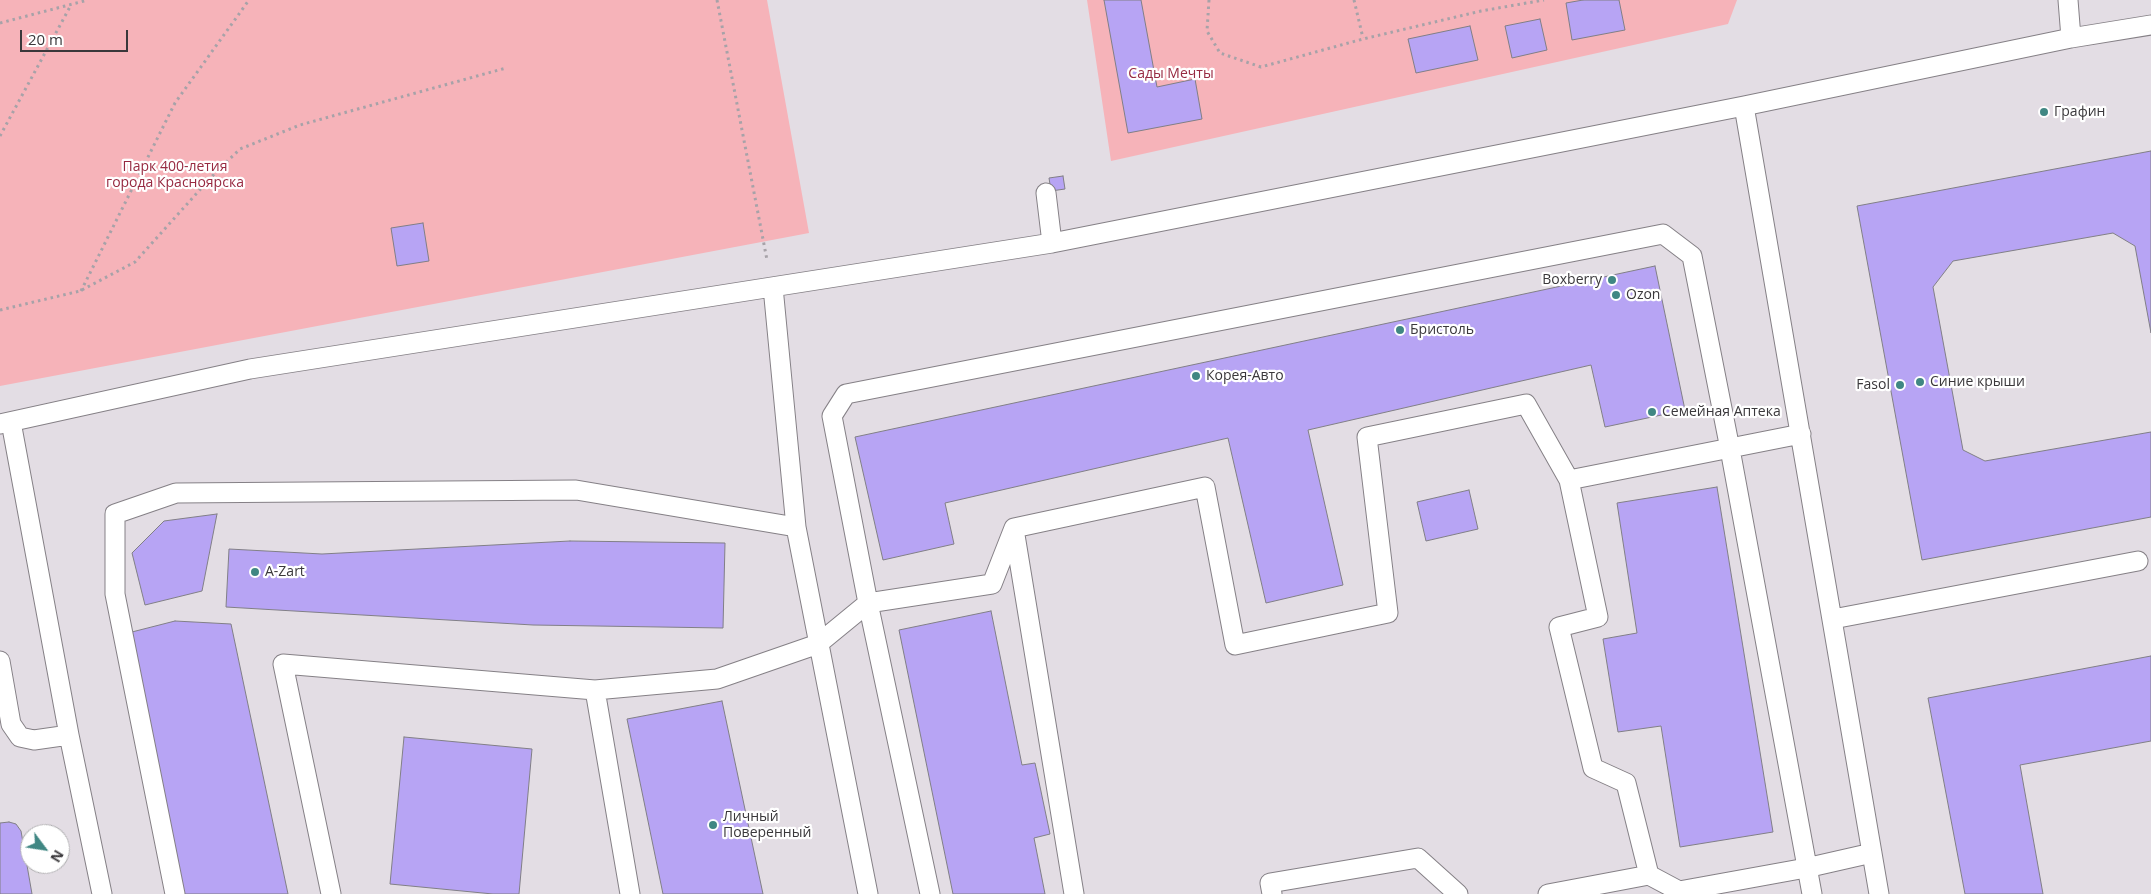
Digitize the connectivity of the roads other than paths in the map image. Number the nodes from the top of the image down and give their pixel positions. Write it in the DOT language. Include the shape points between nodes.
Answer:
graph roads {
  1 [pos="2068,0"];
  2 [pos="2151,24"];
  3 [pos="2070,38"];
  4 [pos="1744,106"];
  5 [pos="1046,193"];
  6 [pos="1052,243"];
  7 [pos="773,287"];
  8 [pos="5,423"];
  9 [pos="1801,434"];
  10 [pos="1730,449"];
  11 [pos="1569,480"];
  12 [pos="796,527"];
  13 [pos="1014,528"];
  14 [pos="2138,561"];
  15 [pos="868,603"];
  16 [pos="1833,619"];
  17 [pos="818,644"];
  18 [pos="0,661"];
  19 [pos="595,690"];
  20 [pos="69,735"];
  21 [pos="1872,853"];
  22 [pos="1806,868"];
  23 [pos="1649,875"];
  24 [pos="1679,893"];
  25 [pos="102,894"];
  26 [pos="175,894"];
  27 [pos="330,894"];
  28 [pos="630,894"];
  29 [pos="868,894"];
  30 [pos="930,894"];
  31 [pos="1074,894"];
  32 [pos="1272,894"];
  33 [pos="1458,894"];
  34 [pos="1548,894"];
  35 [pos="1812,894"];
  36 [pos="1879,894"];
  1 -- 3 [label="lane"];
  2 -- 3 [label="lane"];
  3 -- 4 [label="lane"];
  4 -- 6 [label="lane"];
  4 -- 9 [label="lane"];
  5 -- 6 [label="lane"];
  6 -- 7 [label="lane"];
  7 -- 8 [label="lane" via="250,369"];
  7 -- 12 [label="lane"];
  8 -- 20 [label="lane"];
  9 -- 10 [label="lane"];
  9 -- 16 [label="lane"];
  10 -- 11 [label="lane"];
  10 -- 15 [label="lane" via="1692,256 1663,234 846,394 832,416"];
  10 -- 22 [label="lane"];
  11 -- 13 [label="lane" via="1526,404 1366,437 1388,613 1235,645 1205,487"];
  11 -- 23 [label="lane" via="1598,617 1559,628 1593,768 1626,783"];
  12 -- 17 [label="lane"];
  12 -- 26 [label="lane" via="576,490 176,493 115,514 114,594"];
  13 -- 15 [label="lane" via="992,584"];
  13 -- 31 [label="lane"];
  14 -- 16 [label="lane"];
  15 -- 17 [label="lane"];
  15 -- 30 [label="lane"];
  16 -- 21 [label="lane"];
  17 -- 19 [label="lane" via="718,679"];
  17 -- 29 [label="lane"];
  18 -- 20 [label="lane" via="12,724 20,737 34,740"];
  19 -- 27 [label="lane" via="283,664"];
  19 -- 28 [label="lane"];
  20 -- 25 [label="lane"];
  21 -- 22 [label="lane"];
  21 -- 36 [label="lane"];
  22 -- 24 [label="lane"];
  22 -- 35 [label="lane"];
  23 -- 24 [label="lane"];
  23 -- 34 [label="lane"];
  32 -- 33 [label="lane" via="1270,883 1418,858"];
}
